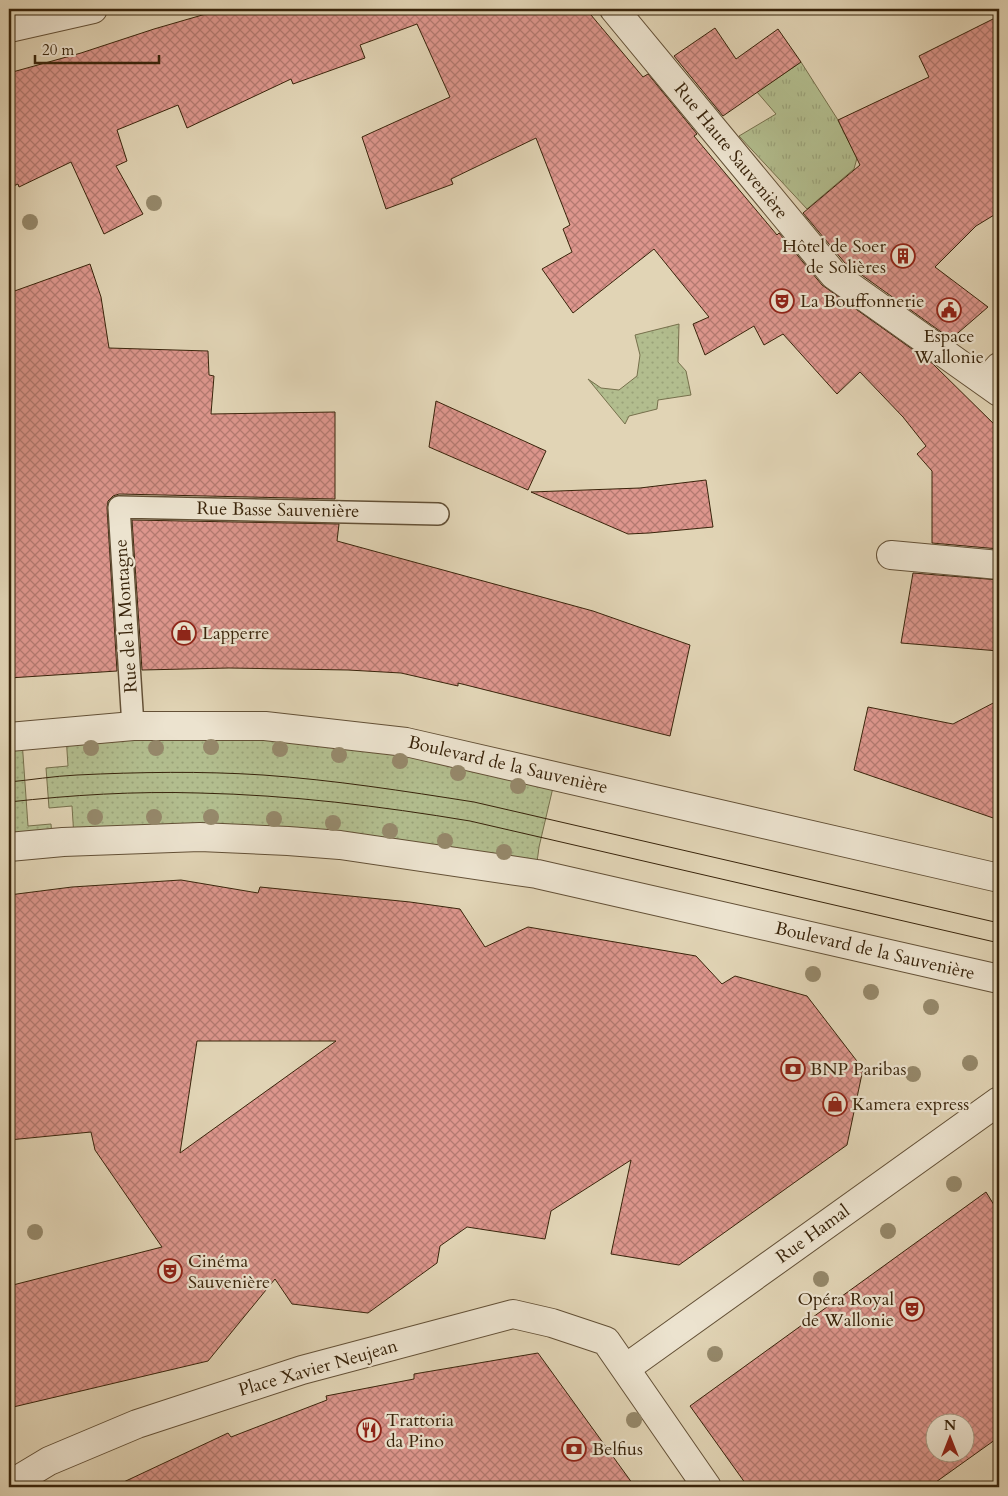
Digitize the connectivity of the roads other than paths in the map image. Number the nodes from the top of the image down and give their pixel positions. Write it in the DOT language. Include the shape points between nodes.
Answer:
graph roads {
  1 [pos="93,9"];
  2 [pos="614,9"];
  3 [pos="9,28"];
  4 [pos="995,380"];
  5 [pos="119,507"];
  6 [pos="438,514"];
  7 [pos="891,555"];
  8 [pos="999,565"];
  9 [pos="132,726"];
  10 [pos="9,737"];
  11 [pos="9,847"];
  12 [pos="999,878"];
  13 [pos="999,979"];
  14 [pos="999,1101"];
  15 [pos="626,1368"];
  16 [pos="9,1485"];
  17 [pos="707,1487"];
  1 -- 3 [label="street"];
  2 -- 4 [label="street, Rue Haute Sauvenière" via="834,275"];
  5 -- 6 [label="lane, Rue Basse Sauvenière"];
  5 -- 9 [label="lane, Rue de la Montagne"];
  7 -- 8 [label="street"];
  9 -- 10 [label="street, Boulevard de la Sauvenière"];
  9 -- 12 [label="street, Boulevard de la Sauvenière" via="265,726 406,742"];
  11 -- 13 [label="street, Boulevard de la Sauvenière" via="200,837 340,845 537,874"];
  14 -- 15 [label="street, Rue Hamal"];
  15 -- 16 [label="street, Place Xavier Neujean" via="606,1341 513,1314 302,1370 137,1424 48,1461"];
  15 -- 17 [label="street, Place Xavier Neujean"];
}
